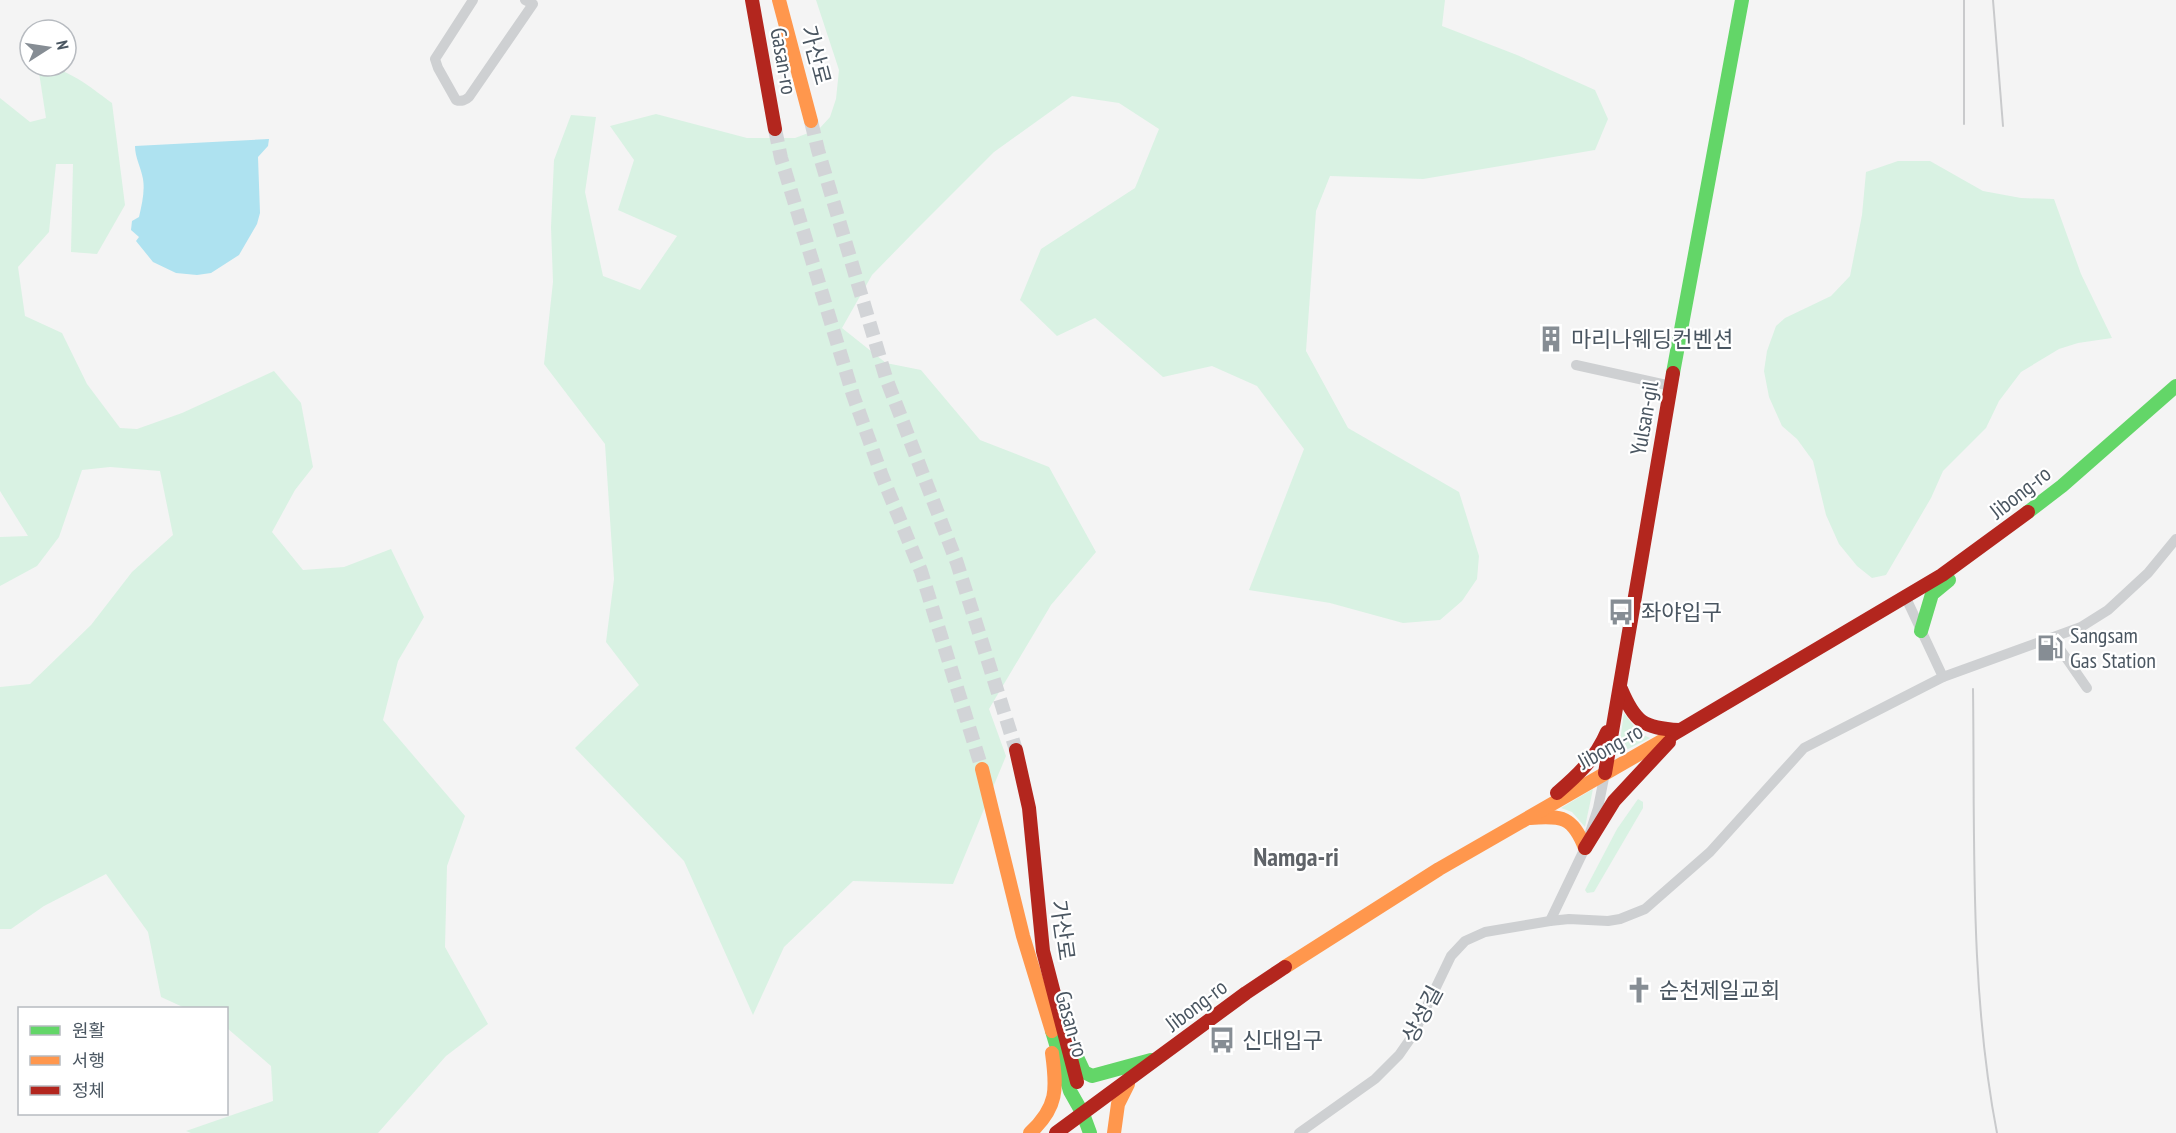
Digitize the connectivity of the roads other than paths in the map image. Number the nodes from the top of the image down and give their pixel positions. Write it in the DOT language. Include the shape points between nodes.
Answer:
graph roads {
  1 [pos="472,0"];
  2 [pos="525,0"];
  3 [pos="752,0"];
  4 [pos="779,0"];
  5 [pos="1742,0"];
  6 [pos="812,121"];
  7 [pos="775,129"];
  8 [pos="1576,365"];
  9 [pos="1671,386"];
  10 [pos="2174,390"];
  11 [pos="2176,539"];
  12 [pos="1980,548"];
  13 [pos="1906,598"];
  14 [pos="1922,631"];
  15 [pos="2053,639"];
  16 [pos="1943,677"];
  17 [pos="1620,687"];
  18 [pos="2087,688"];
  19 [pos="1681,730"];
  20 [pos="1016,750"];
  21 [pos="982,769"];
  22 [pos="1605,773"];
  23 [pos="1526,818"];
  24 [pos="1585,849"];
  25 [pos="1550,921"];
  26 [pos="1049,1000"];
  27 [pos="1161,1057"];
  28 [pos="1131,1080"];
  29 [pos="1083,1114"];
  30 [pos="1030,1133"];
  31 [pos="1056,1133"];
  32 [pos="1090,1133"];
  33 [pos="1114,1133"];
  34 [pos="1299,1133"];
  1 -- 2 [label="street" via="435,59 459,101 469,97 533,4"];
  3 -- 7 [label="main road, Gasan-ro"];
  4 -- 6 [label="main road, 가산로"];
  5 -- 9 [label="main road, Yulsan-gil"];
  8 -- 9 [label="street"];
  9 -- 17 [label="main road, Yulsan-gil"];
  10 -- 12 [label="main road, Jibong-ro" via="2062,486"];
  11 -- 15 [label="street, 상성길" via="2148,573 2108,610"];
  12 -- 13 [label="main road, Jibong-ro"];
  12 -- 14 [label="main road" via="1932,594"];
  13 -- 14 [label="street"];
  13 -- 19 [label="main road, Jibong-ro"];
  14 -- 16 [label="street"];
  15 -- 16 [label="street, 상성길"];
  15 -- 18 [label="street"];
  16 -- 25 [label="street, 상성길" via="1804,748 1710,852 1645,909 1608,921"];
  17 -- 19 [label="main road" via="1628,706 1645,726"];
  17 -- 22 [label="main road, Yulsan-gil"];
  17 -- 23 [label="main road" via="1606,735 1592,761"];
  19 -- 22 [label="main road, Jibong-ro"];
  19 -- 24 [label="main road" via="1614,801"];
  20 -- 26 [label="main road, 가산로" via="1029,808"];
  21 -- 26 [label="main road, Gasan-ro" via="1023,936"];
  22 -- 23 [label="main road, Jibong-ro"];
  22 -- 24 [label="street"];
  23 -- 24 [label="main road" via="1561,816 1576,826"];
  23 -- 27 [label="main road, Jibong-ro" via="1429,875 1246,993"];
  24 -- 25 [label="street"];
  25 -- 34 [label="street, 상성길" via="1485,933 1465,941 1451,957 1399,1055 1375,1079"];
  26 -- 27 [label="main road" via="1088,1075 1106,1074"];
  26 -- 29 [label="main road, Gasan-ro" via="1070,1091"];
  26 -- 30 [label="main road" via="1056,1091 1046,1117"];
  27 -- 28 [label="main road, Jibong-ro"];
  28 -- 29 [label="main road, Jibong-ro"];
  28 -- 33 [label="main road" via="1118,1104"];
  29 -- 31 [label="main road, Jibong-ro"];
  29 -- 32 [label="main road, Gasan-ro"];
}
